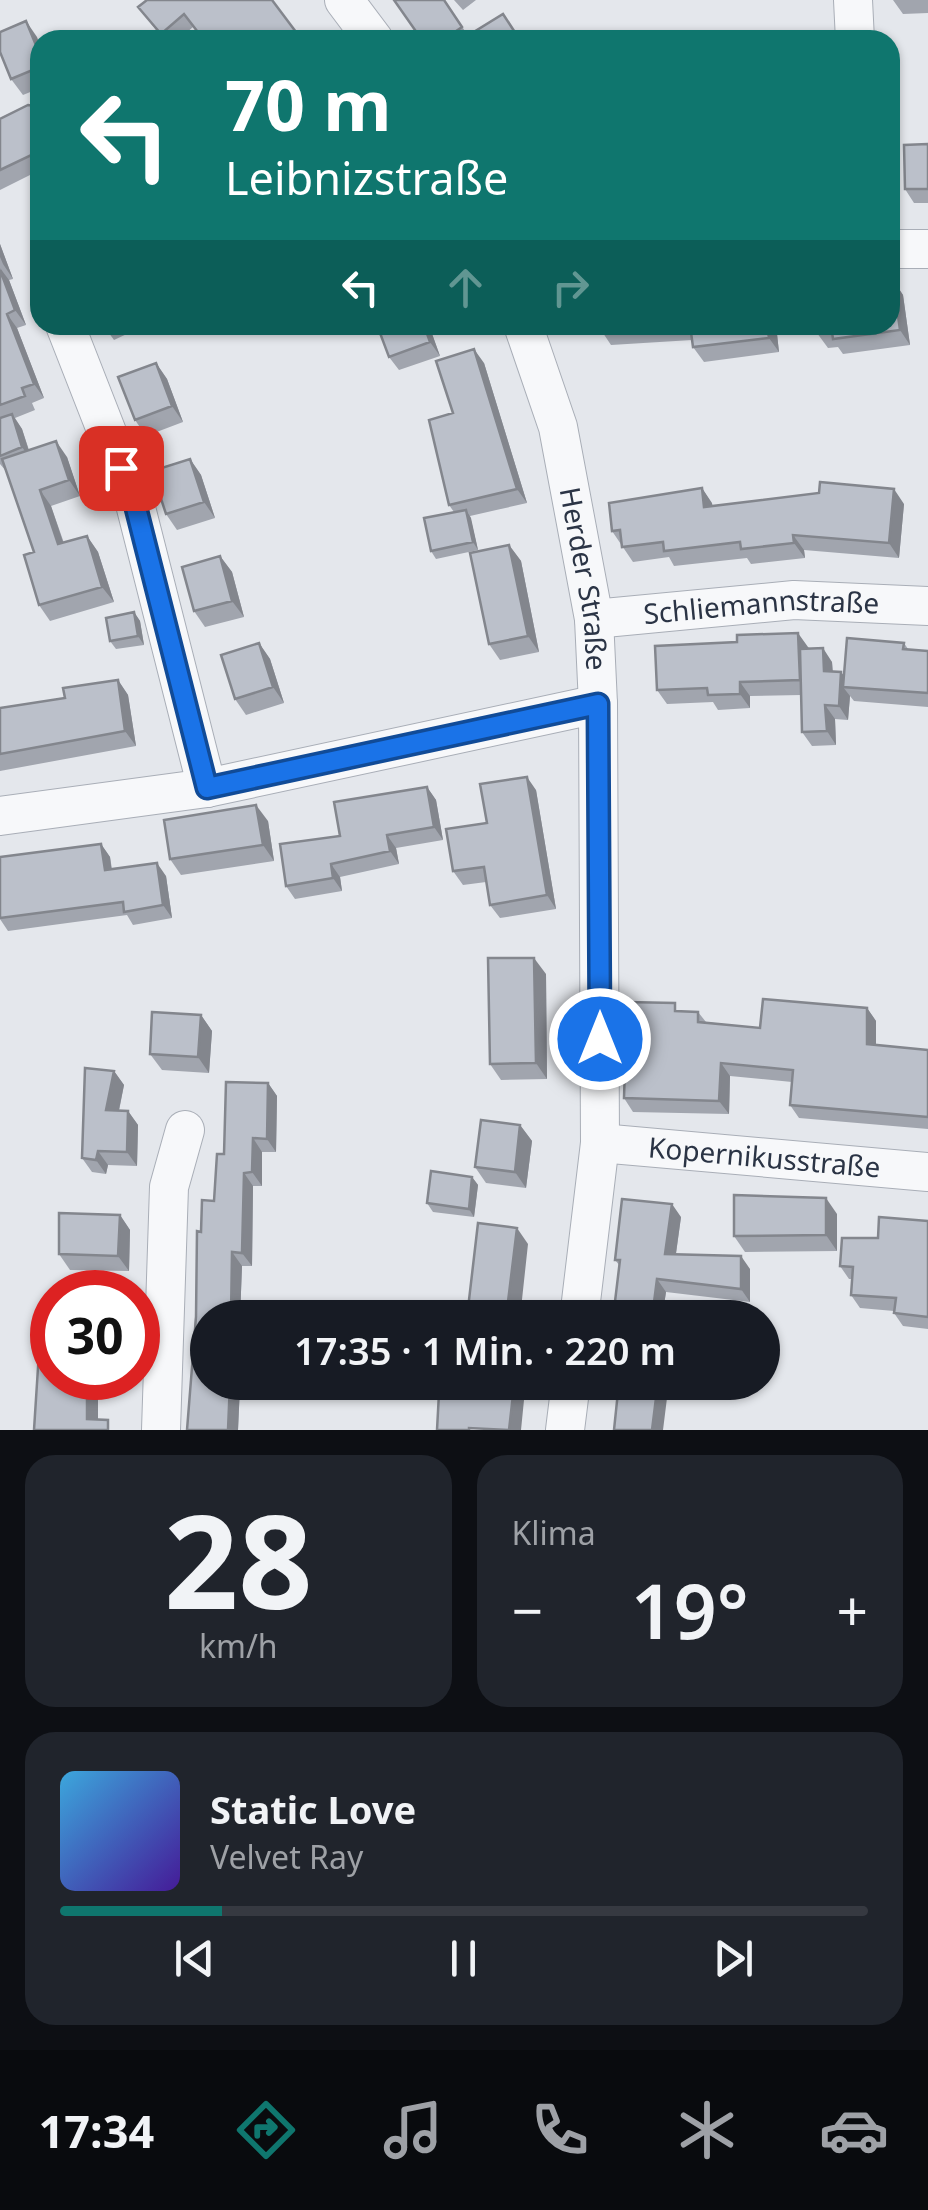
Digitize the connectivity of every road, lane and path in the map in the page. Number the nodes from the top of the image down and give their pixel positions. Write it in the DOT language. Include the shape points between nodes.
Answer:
graph roads {
  1 [pos="344,0"];
  2 [pos="853,0"];
  3 [pos="366,30"];
  4 [pos="854,30"];
  5 [pos="900,249"];
  6 [pos="928,249"];
  7 [pos="69,335"];
  8 [pos="526,335"];
  9 [pos="928,606"];
  10 [pos="594,619"];
  11 [pos="598,704"];
  12 [pos="207,788"];
  13 [pos="0,816"];
  14 [pos="185,1130"];
  15 [pos="600,1142"];
  16 [pos="928,1172"];
  17 [pos="581,1300"];
  18 [pos="569,1400"];
  19 [pos="161,1430"];
  20 [pos="566,1430"];
  1 -- 3 [label="street"];
  2 -- 4 [label="street"];
  5 -- 6 [label="street"];
  7 -- 12 [label="street" via="135,504"];
  8 -- 10 [label="street, Herder Straße" via="558,427"];
  9 -- 10 [label="street, Schliemannstraße" via="794,600"];
  10 -- 11 [label="street, Herder Straße"];
  11 -- 12 [label="street"];
  11 -- 15 [label="street, Herder Straße"];
  12 -- 13 [label="street"];
  14 -- 19 [label="street" via="169,1187"];
  15 -- 16 [label="street, Kopernikusstraße"];
  15 -- 17 [label="street, Herder Straße"];
  18 -- 20 [label="street"];
}
